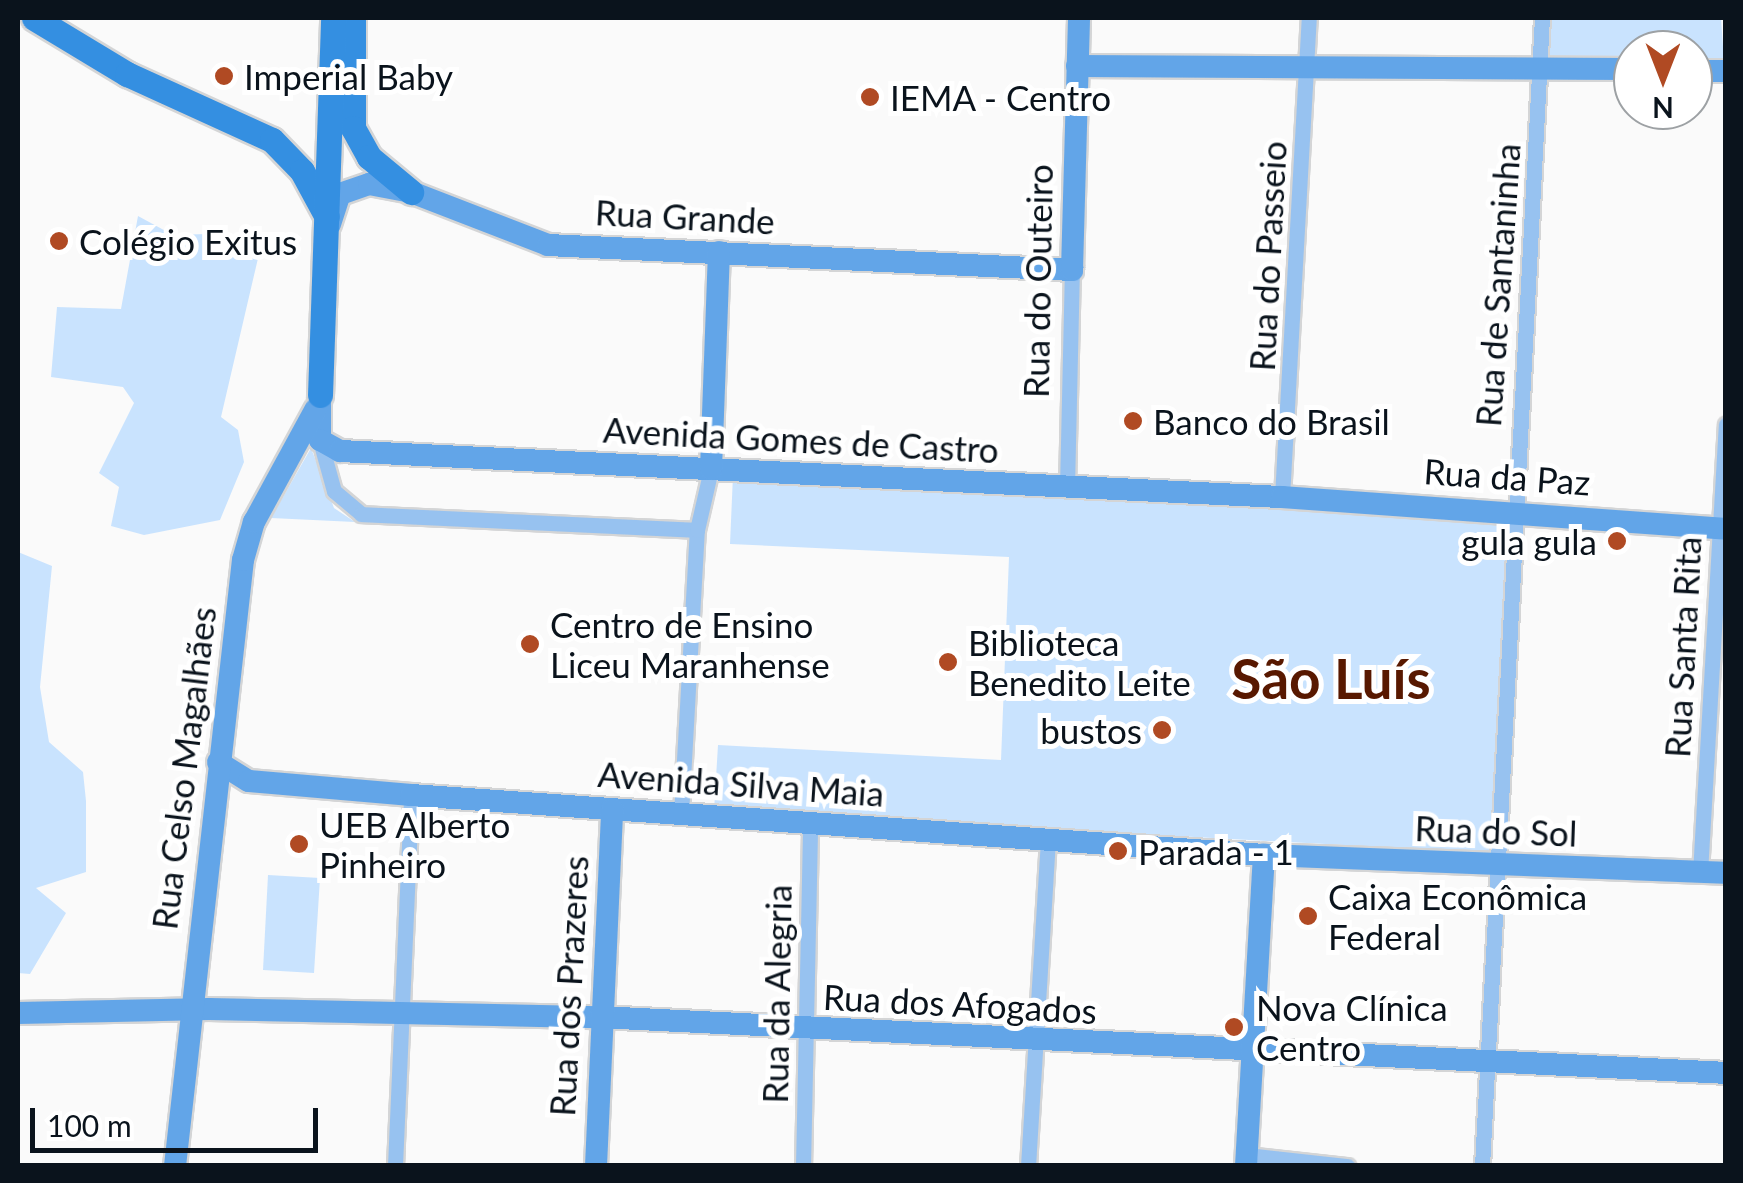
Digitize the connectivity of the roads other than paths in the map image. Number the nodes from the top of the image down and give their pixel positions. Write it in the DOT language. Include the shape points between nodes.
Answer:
graph roads {
  1 [pos="34,18"];
  2 [pos="333,18"];
  3 [pos="354,18"];
  4 [pos="1078,18"];
  5 [pos="1309,18"];
  6 [pos="1542,18"];
  7 [pos="1076,66"];
  8 [pos="1541,66"];
  9 [pos="1613,68"];
  10 [pos="1308,70"];
  11 [pos="411,192"];
  12 [pos="330,224"];
  13 [pos="719,252"];
  14 [pos="1072,270"];
  15 [pos="320,395"];
  16 [pos="1726,425"];
  17 [pos="319,437"];
  18 [pos="711,469"];
  19 [pos="1067,487"];
  20 [pos="1282,497"];
  21 [pos="1514,511"];
  22 [pos="1722,528"];
  23 [pos="697,530"];
  24 [pos="218,762"];
  25 [pos="411,795"];
  26 [pos="612,809"];
  27 [pos="680,814"];
  28 [pos="810,823"];
  29 [pos="1048,839"];
  30 [pos="1264,855"];
  31 [pos="1498,866"];
  32 [pos="1700,873"];
  33 [pos="1726,873"];
  34 [pos="191,1009"];
  35 [pos="401,1011"];
  36 [pos="18,1014"];
  37 [pos="598,1017"];
  38 [pos="805,1030"];
  39 [pos="1034,1042"];
  40 [pos="1253,1051"];
  41 [pos="1486,1062"];
  42 [pos="1726,1073"];
  43 [pos="1246,1160"];
  44 [pos="175,1166"];
  45 [pos="395,1166"];
  46 [pos="596,1166"];
  47 [pos="803,1166"];
  48 [pos="1028,1166"];
  49 [pos="1348,1166"];
  50 [pos="1482,1166"];
  1 -- 12 [label="main road" via="126,74 272,140 308,181"];
  2 -- 12 [label="main road"];
  3 -- 11 [label="main road" via="353,128 369,157"];
  4 -- 7 [label="street, Rua do Outeiro"];
  5 -- 10 [label="street, Rua do Passeio"];
  6 -- 8 [label="street, Rua de Santaninha"];
  7 -- 10 [label="street"];
  7 -- 14 [label="street, Rua do Outeiro"];
  8 -- 9 [label="street"];
  8 -- 10 [label="street"];
  8 -- 21 [label="street, Rua de Santaninha"];
  10 -- 20 [label="street, Rua do Passeio"];
  11 -- 12 [label="street, Rua Grande" via="352,186 338,198"];
  11 -- 13 [label="street, Rua Grande" via="532,242"];
  12 -- 15 [label="main road"];
  13 -- 14 [label="street, Rua Grande"];
  13 -- 18 [label="street"];
  14 -- 19 [label="street, Rua do Outeiro"];
  15 -- 17 [label="street"];
  15 -- 24 [label="street, Rua Celso Magalhães" via="254,522 243,560"];
  16 -- 22 [label="street, Rua Santa Rita"];
  17 -- 18 [label="street, Avenida Gomes de Castro" via="340,451"];
  17 -- 23 [label="street" via="334,491 361,514"];
  18 -- 19 [label="street, Avenida Gomes de Castro"];
  18 -- 23 [label="street"];
  19 -- 20 [label="street, Avenida Gomes de Castro"];
  20 -- 21 [label="street, Rua da Paz"];
  21 -- 22 [label="street, Rua da Paz"];
  21 -- 31 [label="street, Rua de Santaninha"];
  22 -- 32 [label="street, Rua Santa Rita"];
  23 -- 27 [label="street"];
  24 -- 25 [label="street, Avenida Silva Maia" via="249,781"];
  24 -- 34 [label="street, Rua Celso Magalhães"];
  25 -- 26 [label="street, Avenida Silva Maia"];
  25 -- 35 [label="street"];
  26 -- 27 [label="street, Avenida Silva Maia"];
  26 -- 37 [label="street, Rua dos Prazeres"];
  27 -- 28 [label="street, Avenida Silva Maia"];
  28 -- 29 [label="street, Avenida Silva Maia"];
  28 -- 38 [label="street, Rua da Alegria"];
  29 -- 30 [label="street, Avenida Silva Maia"];
  29 -- 39 [label="street"];
  30 -- 31 [label="street, Rua do Sol"];
  30 -- 40 [label="street"];
  31 -- 32 [label="street, Rua do Sol"];
  31 -- 41 [label="street, Rua de Santaninha"];
  32 -- 33 [label="street, Rua do Sol"];
  34 -- 35 [label="street, Rua dos Afogados"];
  34 -- 36 [label="street, Rua dos Afogados"];
  34 -- 44 [label="street, Rua Celso Magalhães"];
  35 -- 37 [label="street, Rua dos Afogados"];
  35 -- 45 [label="street"];
  37 -- 38 [label="street, Rua dos Afogados"];
  37 -- 46 [label="street, Rua dos Prazeres"];
  38 -- 39 [label="street, Rua dos Afogados"];
  38 -- 47 [label="street, Rua da Alegria"];
  39 -- 40 [label="street, Rua dos Afogados"];
  39 -- 48 [label="street"];
  40 -- 41 [label="street, Rua dos Afogados"];
  40 -- 43 [label="street"];
  41 -- 42 [label="street, Rua dos Afogados"];
  41 -- 50 [label="street, Rua de Santaninha"];
  43 -- 49 [label="street"];
}
